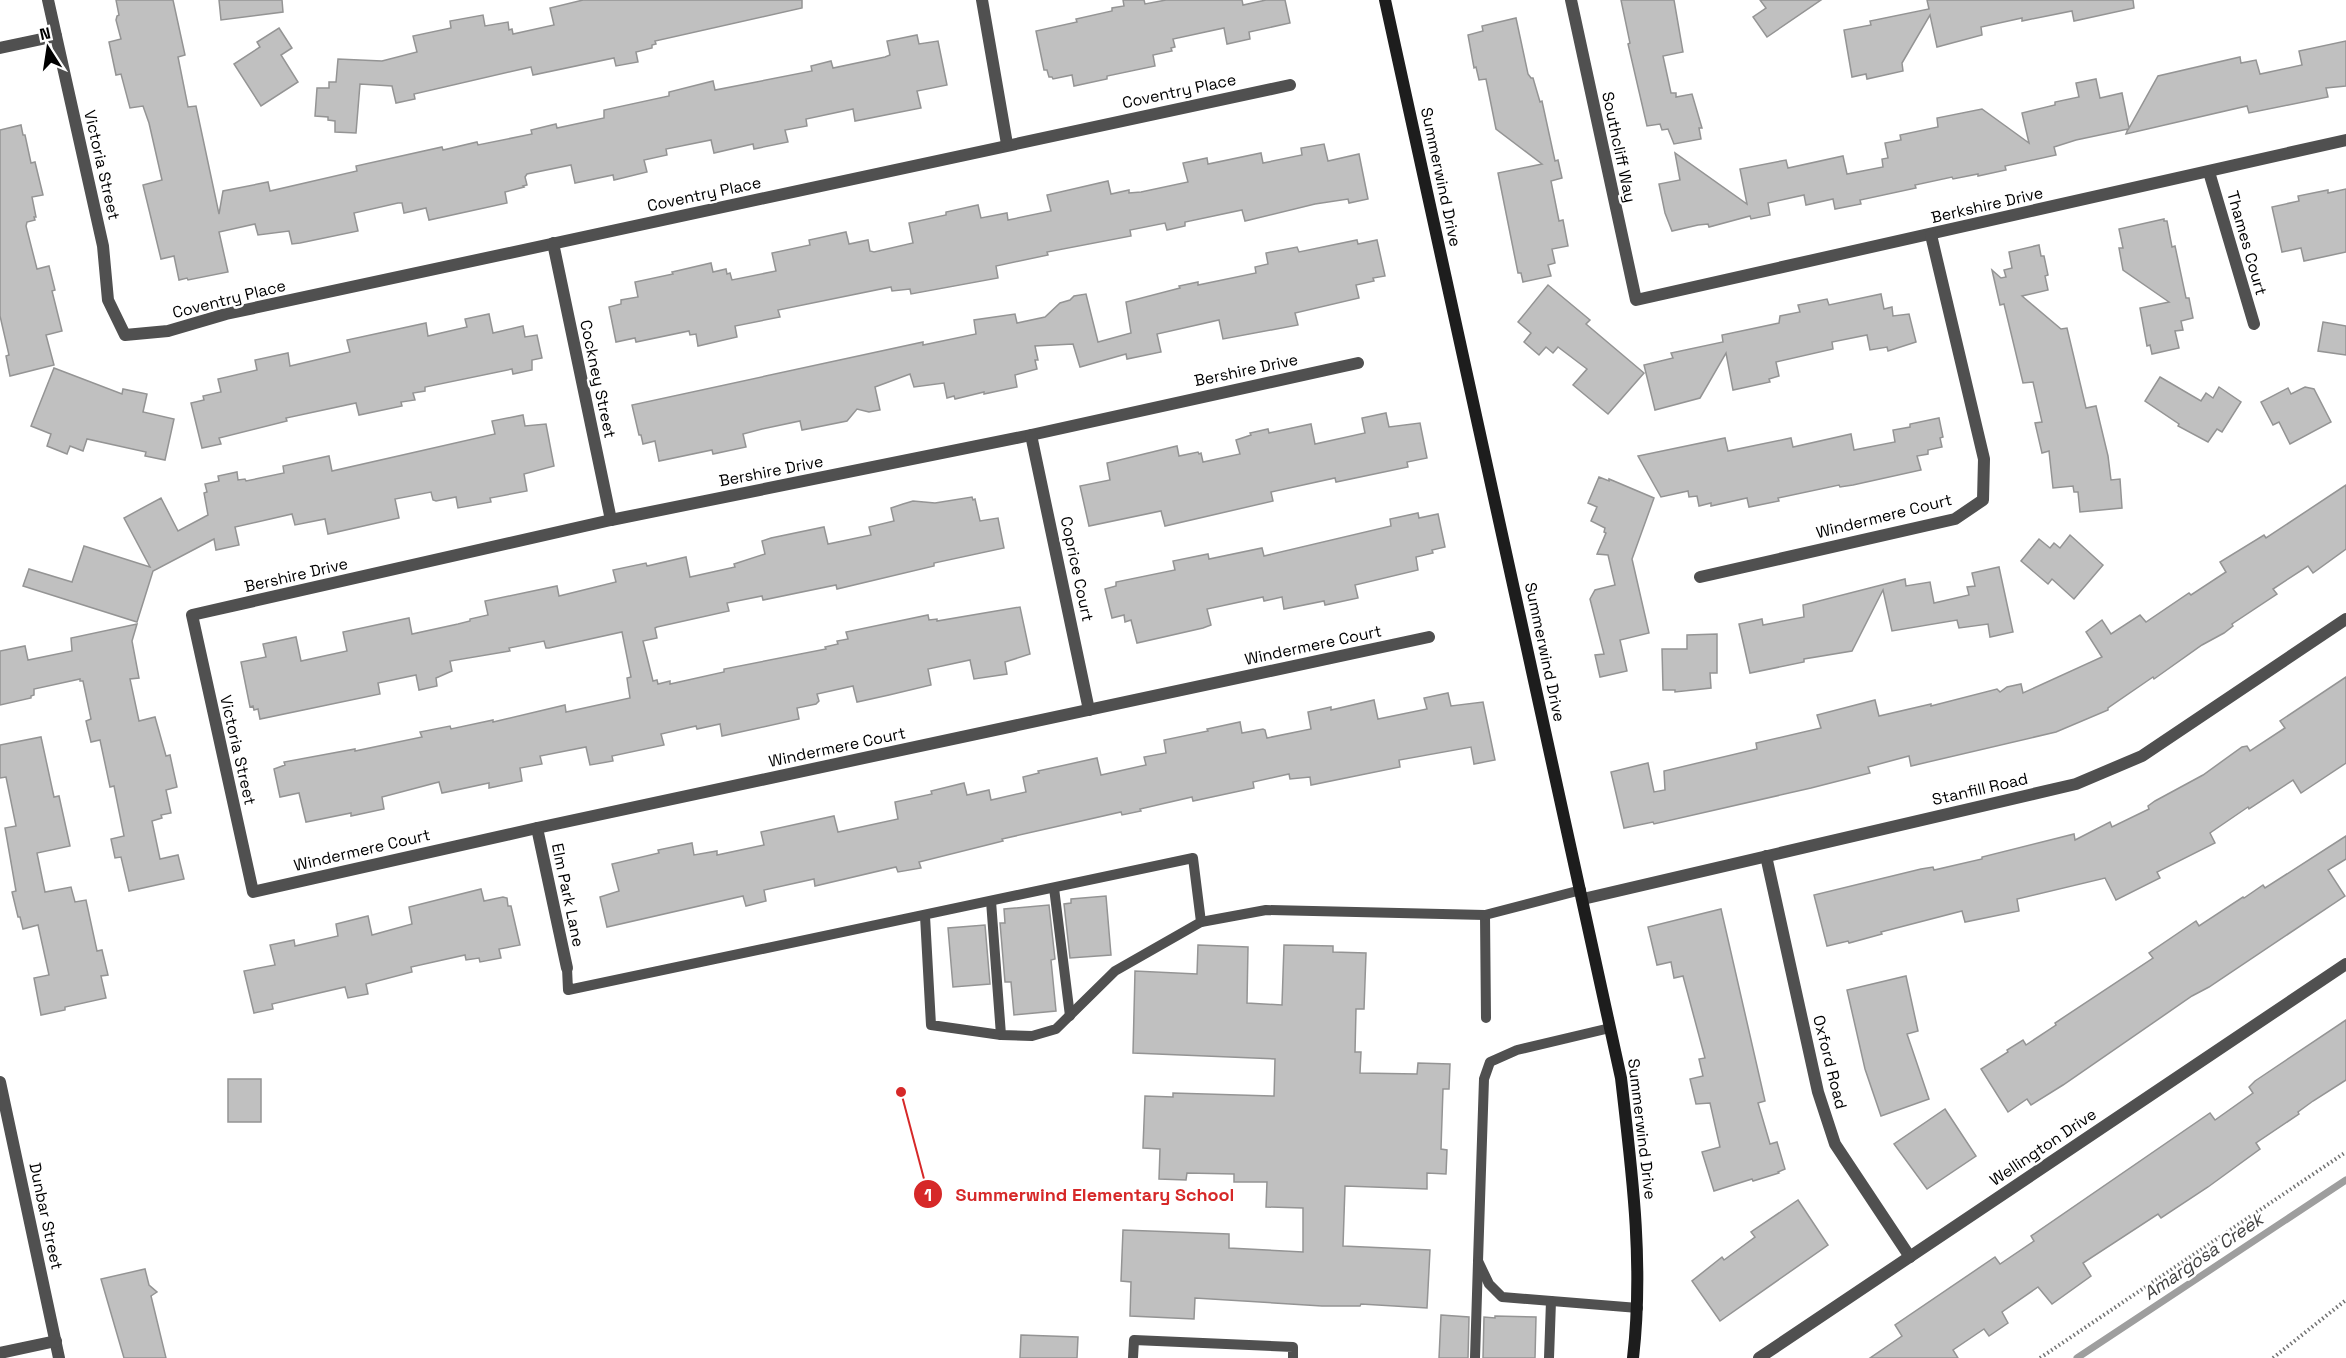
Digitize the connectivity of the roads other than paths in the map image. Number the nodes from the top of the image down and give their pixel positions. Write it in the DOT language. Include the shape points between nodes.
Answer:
graph roads {
  1 [pos="48,0"];
  2 [pos="982,0"];
  3 [pos="1385,0"];
  4 [pos="1571,0"];
  5 [pos="56,36"];
  6 [pos="0,48"];
  7 [pos="1290,85"];
  8 [pos="2346,140"];
  9 [pos="1007,144"];
  10 [pos="2209,172"];
  11 [pos="1931,235"];
  12 [pos="553,243"];
  13 [pos="1636,300"];
  14 [pos="2254,324"];
  15 [pos="125,335"];
  16 [pos="1358,363"];
  17 [pos="1031,435"];
  18 [pos="611,520"];
  19 [pos="1700,577"];
  20 [pos="192,615"];
  21 [pos="2346,619"];
  22 [pos="1429,636"];
  23 [pos="1089,710"];
  24 [pos="537,828"];
  25 [pos="1766,856"];
  26 [pos="1054,888"];
  27 [pos="253,892"];
  28 [pos="1582,895"];
  29 [pos="991,901"];
  30 [pos="1485,915"];
  31 [pos="925,916"];
  32 [pos="1201,922"];
  33 [pos="2346,964"];
  34 [pos="567,968"];
  35 [pos="1070,1016"];
  36 [pos="1486,1018"];
  37 [pos="1610,1028"];
  38 [pos="1001,1035"];
  39 [pos="0,1082"];
  40 [pos="1910,1257"];
  41 [pos="1478,1261"];
  42 [pos="1551,1301"];
  43 [pos="1638,1312"];
  44 [pos="56,1341"];
  45 [pos="0,1353"];
  46 [pos="59,1358"];
  47 [pos="1133,1358"];
  48 [pos="1293,1358"];
  49 [pos="1475,1358"];
  50 [pos="1550,1358"];
  51 [pos="1633,1358"];
  52 [pos="1759,1358"];
  1 -- 5 [label="street, Victoria Street"];
  2 -- 9 [label="street"];
  3 -- 28 [label="street, Summerwind Drive"];
  4 -- 13 [label="street, Southcliff Way"];
  5 -- 6 [label="street"];
  5 -- 15 [label="street, Victoria Street" via="104,246 108,300"];
  7 -- 9 [label="street, Coventry Place"];
  8 -- 10 [label="street, Berkshire Drive"];
  9 -- 12 [label="street, Coventry Place"];
  10 -- 11 [label="street, Berkshire Drive"];
  10 -- 14 [label="street, Thames Court"];
  11 -- 13 [label="street, Berkshire Drive"];
  11 -- 19 [label="street, Windermere Court" via="1984,459 1983,500 1955,519"];
  12 -- 15 [label="street, Coventry Place" via="226,314 168,331"];
  12 -- 18 [label="street, Cockney Street"];
  16 -- 17 [label="street, Bershire Drive"];
  17 -- 18 [label="street, Bershire Drive"];
  17 -- 23 [label="street, Coprice Court"];
  18 -- 20 [label="street, Bershire Drive"];
  20 -- 27 [label="street, Victoria Street"];
  21 -- 25 [label="street, Stanfill Road" via="2142,756 2076,784"];
  22 -- 23 [label="street, Windermere Court"];
  23 -- 24 [label="street, Windermere Court"];
  24 -- 27 [label="street, Windermere Court"];
  24 -- 34 [label="street, Elm Park Lane"];
  25 -- 28 [label="street, Stanfill Road"];
  25 -- 40 [label="street, Oxford Road" via="1818,1092 1835,1144"];
  26 -- 29 [label="lane"];
  26 -- 32 [label="lane" via="1193,858"];
  26 -- 35 [label="lane"];
  28 -- 30 [label="lane"];
  28 -- 37 [label="street, Summerwind Drive"];
  29 -- 31 [label="lane"];
  29 -- 38 [label="lane"];
  30 -- 32 [label="lane" via="1266,910"];
  30 -- 36 [label="lane"];
  31 -- 34 [label="lane" via="568,990"];
  31 -- 38 [label="lane" via="931,1025"];
  32 -- 35 [label="lane" via="1115,971"];
  33 -- 40 [label="street, Wellington Drive"];
  35 -- 38 [label="lane" via="1056,1029 1032,1036"];
  37 -- 41 [label="lane" via="1516,1050 1490,1062 1484,1079"];
  37 -- 43 [label="street, Summerwind Drive" via="1621,1078 1635,1203"];
  39 -- 44 [label="street, Dunbar Street"];
  40 -- 52 [label="street, Wellington Drive"];
  41 -- 42 [label="lane" via="1489,1284 1502,1297"];
  41 -- 49 [label="lane"];
  42 -- 43 [label="lane"];
  42 -- 50 [label="lane"];
  43 -- 51 [label="street, Summerwind Drive"];
  44 -- 45 [label="street"];
  44 -- 46 [label="street, Dunbar Street"];
  47 -- 48 [label="lane" via="1134,1340 1293,1347"];
}
